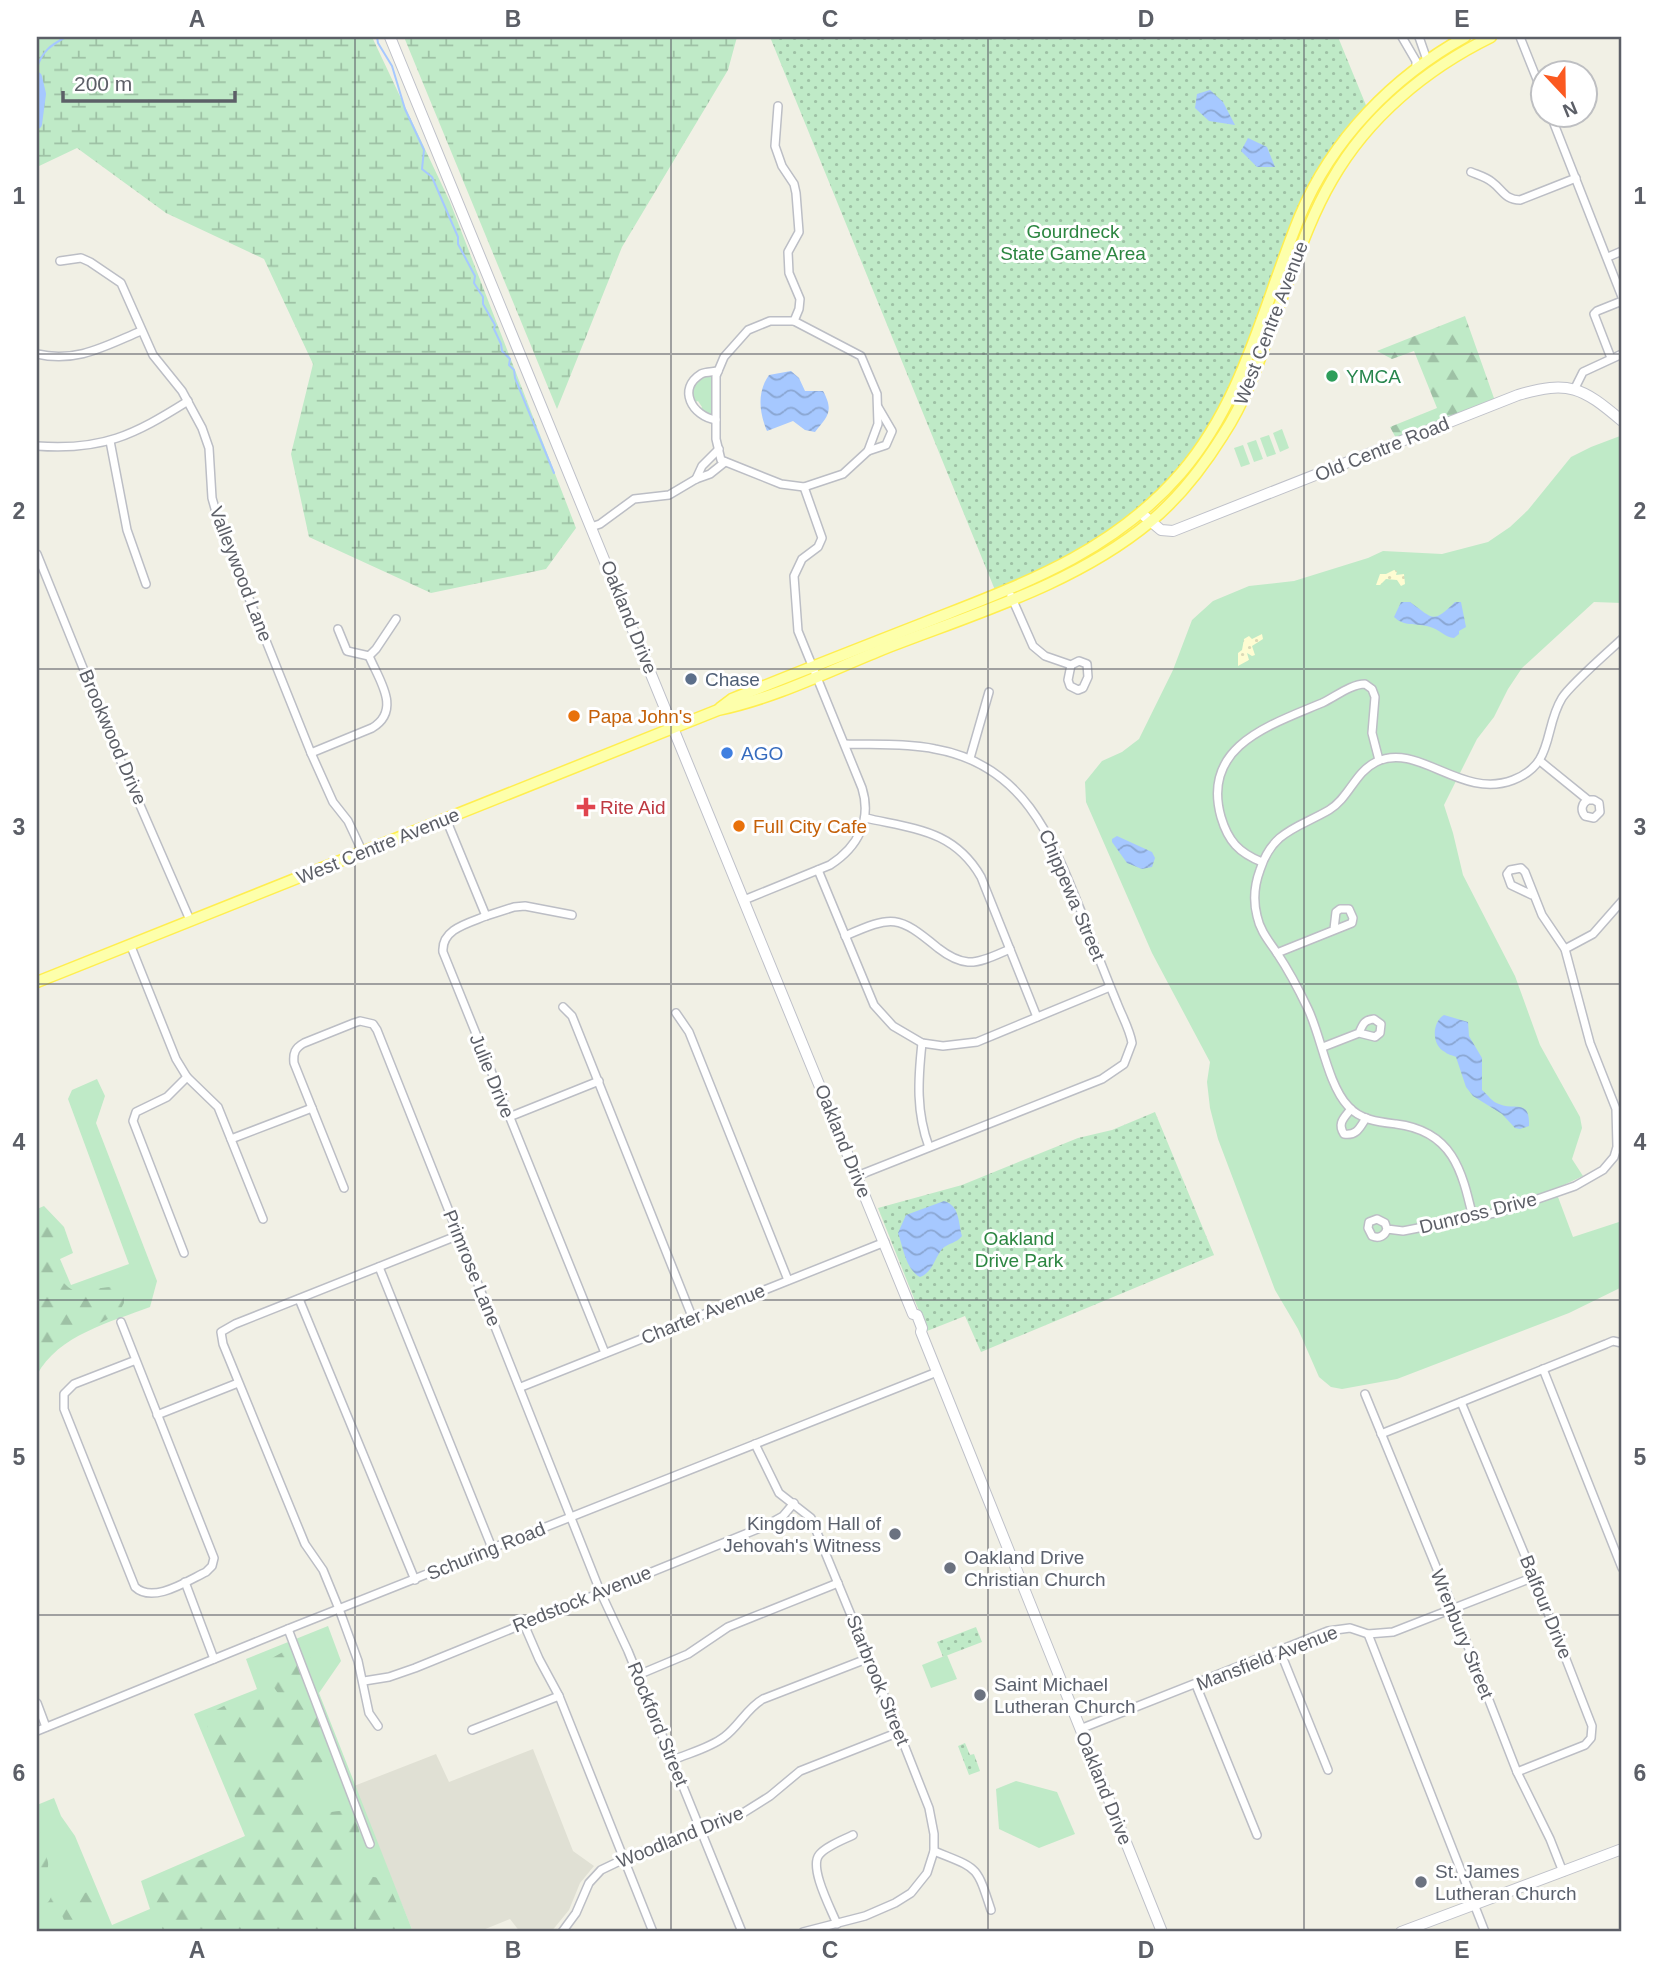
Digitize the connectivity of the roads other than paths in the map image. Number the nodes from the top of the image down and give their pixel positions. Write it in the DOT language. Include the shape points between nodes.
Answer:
graph roads {
  1 [pos="390,37"];
  2 [pos="1402,37"];
  3 [pos="1419,37"];
  4 [pos="1465,37"];
  5 [pos="1491,37"];
  6 [pos="1520,37"];
  7 [pos="1427,60"];
  8 [pos="1530,62"];
  9 [pos="1416,69"];
  10 [pos="778,106"];
  11 [pos="1557,130"];
  12 [pos="1471,172"];
  13 [pos="1576,178"];
  14 [pos="1622,251"];
  15 [pos="1608,257"];
  16 [pos="60,261"];
  17 [pos="1622,299"];
  18 [pos="794,321"];
  19 [pos="141,331"];
  20 [pos="37,354"];
  21 [pos="1622,354"];
  22 [pos="1611,358"];
  23 [pos="718,371"];
  24 [pos="1575,388"];
  25 [pos="188,401"];
  26 [pos="877,405"];
  27 [pos="716,420"];
  28 [pos="1622,421"];
  29 [pos="110,441"];
  30 [pos="37,446"];
  31 [pos="719,449"];
  32 [pos="868,451"];
  33 [pos="725,462"];
  34 [pos="696,479"];
  35 [pos="804,487"];
  36 [pos="1146,518"];
  37 [pos="592,527"];
  38 [pos="37,554"];
  39 [pos="146,584"];
  40 [pos="1010,594"];
  41 [pos="396,619"];
  42 [pos="338,629"];
  43 [pos="1622,639"];
  44 [pos="369,656"];
  45 [pos="1071,665"];
  46 [pos="815,671"];
  47 [pos="989,691"];
  48 [pos="675,729"];
  49 [pos="845,744"];
  50 [pos="312,753"];
  51 [pos="970,758"];
  52 [pos="1379,760"];
  53 [pos="1540,761"];
  54 [pos="1588,800"];
  55 [pos="866,818"];
  56 [pos="446,819"];
  57 [pos="363,853"];
  58 [pos="1262,862"];
  59 [pos="818,870"];
  60 [pos="1532,895"];
  61 [pos="744,900"];
  62 [pos="1621,904"];
  63 [pos="572,915"];
  64 [pos="486,916"];
  65 [pos="190,920"];
  66 [pos="1334,929"];
  67 [pos="845,936"];
  68 [pos="130,944"];
  69 [pos="1010,949"];
  70 [pos="1565,949"];
  71 [pos="1277,953"];
  72 [pos="37,982"];
  73 [pos="1111,987"];
  74 [pos="563,1007"];
  75 [pos="676,1013"];
  76 [pos="1037,1017"];
  77 [pos="1359,1033"];
  78 [pos="922,1043"];
  79 [pos="1323,1048"];
  80 [pos="187,1077"];
  81 [pos="599,1081"];
  82 [pos="312,1108"];
  83 [pos="1351,1109"];
  84 [pos="509,1117"];
  85 [pos="1366,1118"];
  86 [pos="231,1139"];
  87 [pos="929,1147"];
  88 [pos="857,1176"];
  89 [pos="344,1188"];
  90 [pos="1473,1218"];
  91 [pos="264,1219"];
  92 [pos="1387,1229"];
  93 [pos="459,1235"];
  94 [pos="885,1242"];
  95 [pos="184,1253"];
  96 [pos="379,1267"];
  97 [pos="788,1280"];
  98 [pos="299,1299"];
  99 [pos="693,1319"];
  100 [pos="121,1322"];
  101 [pos="1621,1343"];
  102 [pos="605,1353"];
  103 [pos="136,1360"];
  104 [pos="1543,1369"];
  105 [pos="937,1372"];
  106 [pos="238,1382"];
  107 [pos="521,1387"];
  108 [pos="1365,1394"];
  109 [pos="1461,1402"];
  110 [pos="157,1415"];
  111 [pos="1381,1434"];
  112 [pos="755,1444"];
  113 [pos="794,1503"];
  114 [pos="572,1516"];
  115 [pos="492,1548"];
  116 [pos="1622,1568"];
  117 [pos="1534,1577"];
  118 [pos="415,1580"];
  119 [pos="185,1582"];
  120 [pos="838,1583"];
  121 [pos="600,1591"];
  122 [pos="1453,1608"];
  123 [pos="339,1609"];
  124 [pos="523,1622"];
  125 [pos="288,1629"];
  126 [pos="1368,1634"];
  127 [pos="1280,1651"];
  128 [pos="869,1658"];
  129 [pos="214,1659"];
  130 [pos="638,1675"];
  131 [pos="364,1681"];
  132 [pos="1196,1685"];
  133 [pos="559,1696"];
  134 [pos="37,1703"];
  135 [pos="46,1727"];
  136 [pos="378,1727"];
  137 [pos="1080,1729"];
  138 [pos="472,1730"];
  139 [pos="37,1731"];
  140 [pos="899,1732"];
  141 [pos="673,1759"];
  142 [pos="1328,1770"];
  143 [pos="1517,1772"];
  144 [pos="700,1828"];
  145 [pos="853,1835"];
  146 [pos="1257,1835"];
  147 [pos="370,1844"];
  148 [pos="1622,1849"];
  149 [pos="934,1852"];
  150 [pos="624,1859"];
  151 [pos="1563,1872"];
  152 [pos="1474,1904"];
  153 [pos="991,1910"];
  154 [pos="837,1924"];
  155 [pos="562,1932"];
  156 [pos="653,1932"];
  157 [pos="742,1932"];
  158 [pos="803,1932"];
  159 [pos="1162,1932"];
  160 [pos="1401,1932"];
  161 [pos="1485,1932"];
  1 -- 37 [label="street, Oakland Drive"];
  2 -- 9 [label="street"];
  3 -- 7 [label="street"];
  4 -- 7 [label="main road, West Centre Avenue"];
  5 -- 36 [label="main road, West Centre Avenue" via="1409,89 1385,110 1348,156 1311,222 1235,415 1192,479"];
  6 -- 8 [label="street"];
  7 -- 9 [label="main road, West Centre Avenue"];
  9 -- 36 [label="main road, West Centre Avenue" via="1376,103 1320,177 1301,214 1225,409 1197,454"];
  10 -- 18 [label="street" via="775,146 794,184 799,232 788,252 789,273 800,299"];
  11 -- 13 [label="street"];
  12 -- 13 [label="street" via="1495,183 1512,200"];
  13 -- 15 [label="street"];
  14 -- 15 [label="street"];
  15 -- 17 [label="street"];
  16 -- 19 [label="street, Valleywood Lane" via="80,258 117,279"];
  17 -- 22 [label="street" via="1594,314"];
  18 -- 23 [label="street" via="770,321 748,330"];
  18 -- 26 [label="street" via="861,356"];
  19 -- 20 [label="street" via="77,356"];
  19 -- 25 [label="street, Valleywood Lane"];
  21 -- 22 [label="street"];
  22 -- 24 [label="street" via="1583,372"];
  23 -- 27 [label="street"];
  23 -- 27 [label="street" via="702,374 691,385 690,398 693,410"];
  24 -- 28 [label="street"];
  24 -- 36 [label="street, Old Centre Road" via="1550,387 1518,395 1173,531"];
  25 -- 29 [label="street" via="146,427"];
  25 -- 50 [label="street, Valleywood Lane" via="209,449 212,498 220,526"];
  26 -- 32 [label="street" via="878,424"];
  26 -- 32 [label="street" via="892,431 886,445"];
  27 -- 31 [label="street"];
  29 -- 30 [label="street" via="80,447"];
  29 -- 39 [label="street" via="127,530"];
  31 -- 33 [label="street"];
  31 -- 34 [label="street"];
  32 -- 35 [label="street" via="843,474"];
  33 -- 34 [label="street"];
  33 -- 35 [label="street" via="781,484"];
  34 -- 37 [label="street" via="669,495 634,499"];
  35 -- 46 [label="street" via="822,538 802,559 794,576 798,631"];
  36 -- 40 [label="main road, West Centre Avenue" via="1089,564"];
  37 -- 48 [label="street, Oakland Drive"];
  38 -- 65 [label="street, Brookwood Drive"];
  40 -- 45 [label="street" via="1032,646"];
  40 -- 46 [label="main road, West Centre Avenue"];
  41 -- 44 [label="street"];
  42 -- 44 [label="street" via="347,651"];
  43 -- 53 [label="street" via="1563,696"];
  44 -- 50 [label="street" via="388,704 386,714 372,728"];
  46 -- 48 [label="main road, West Centre Avenue" via="763,697"];
  46 -- 49 [label="street"];
  47 -- 51 [label="street"];
  48 -- 56 [label="main road, West Centre Avenue"];
  48 -- 61 [label="street, Oakland Drive"];
  49 -- 51 [label="street, Chippewa Street" via="930,748"];
  49 -- 55 [label="street" via="865,798"];
  50 -- 57 [label="street, Valleywood Lane"];
  51 -- 73 [label="street, Chippewa Street" via="1009,785 1042,824"];
  52 -- 53 [label="street" via="1414,760 1481,785 1517,779"];
  52 -- 58 [label="street" via="1365,769 1342,801 1288,830"];
  52 -- 58 [label="street" via="1372,733 1374,697 1365,684 1262,728 1227,760 1217,792 1228,837 1241,853"];
  53 -- 54 [label="street"];
  55 -- 59 [label="street" via="849,851"];
  55 -- 69 [label="street" via="929,832 959,849 981,877"];
  56 -- 57 [label="main road, West Centre Avenue"];
  56 -- 64 [label="street"];
  57 -- 65 [label="main road, West Centre Avenue"];
  58 -- 71 [label="street" via="1254,901 1261,928"];
  59 -- 61 [label="street"];
  59 -- 67 [label="street"];
  60 -- 70 [label="street, Dunross Drive"];
  61 -- 88 [label="street, Oakland Drive"];
  62 -- 70 [label="street" via="1593,934"];
  63 -- 64 [label="street" via="525,906"];
  64 -- 84 [label="street, Julie Drive" via="453,931 443,947"];
  65 -- 68 [label="main road, West Centre Avenue"];
  66 -- 71 [label="street"];
  67 -- 69 [label="street" via="889,920 915,929 958,960 976,961"];
  67 -- 78 [label="street" via="874,1005 892,1026"];
  68 -- 72 [label="main road, West Centre Avenue"];
  68 -- 80 [label="street"];
  69 -- 76 [label="street"];
  70 -- 90 [label="street, Dunross Drive" via="1590,1043 1616,1109 1614,1157 1603,1170 1575,1186"];
  71 -- 79 [label="street" via="1308,1008"];
  73 -- 76 [label="street"];
  73 -- 87 [label="street, Chippewa Street" via="1132,1043 1119,1069"];
  74 -- 81 [label="street" via="572,1016"];
  75 -- 97 [label="street" via="688,1032"];
  76 -- 78 [label="street" via="976,1042"];
  77 -- 79 [label="street"];
  78 -- 87 [label="street" via="919,1114"];
  79 -- 83 [label="street" via="1338,1091"];
  80 -- 86 [label="street" via="218,1107"];
  80 -- 95 [label="street" via="167,1097 136,1112 133,1121"];
  81 -- 84 [label="street"];
  81 -- 99 [label="street"];
  82 -- 86 [label="street"];
  82 -- 89 [label="street"];
  82 -- 93 [label="street, Primrose Lane" via="294,1063 295,1051 354,1023 370,1023 377,1030"];
  83 -- 85 [label="street"];
  83 -- 85 [label="street" via="1340,1123 1344,1134 1357,1132"];
  84 -- 102 [label="street, Julie Drive"];
  85 -- 90 [label="street" via="1418,1129 1440,1143 1458,1162"];
  86 -- 91 [label="street"];
  87 -- 88 [label="street"];
  88 -- 94 [label="street, Oakland Drive"];
  90 -- 92 [label="street, Dunross Drive" via="1402,1231"];
  93 -- 96 [label="street"];
  93 -- 107 [label="street, Primrose Lane"];
  94 -- 97 [label="street, Charter Avenue"];
  94 -- 105 [label="street, Oakland Drive"];
  96 -- 98 [label="street"];
  96 -- 115 [label="street"];
  97 -- 99 [label="street, Charter Avenue"];
  98 -- 106 [label="street" via="221,1332"];
  98 -- 118 [label="street"];
  99 -- 102 [label="street, Charter Avenue"];
  100 -- 103 [label="street"];
  101 -- 104 [label="street" via="1606,1343"];
  102 -- 107 [label="street, Charter Avenue"];
  103 -- 110 [label="street"];
  103 -- 119 [label="street" via="74,1384 64,1394 64,1409 135,1587 152,1594"];
  104 -- 109 [label="street"];
  104 -- 116 [label="street"];
  105 -- 112 [label="street, Schuring Road"];
  105 -- 137 [label="street, Oakland Drive"];
  106 -- 110 [label="street"];
  106 -- 123 [label="street" via="305,1544 323,1570"];
  107 -- 114 [label="street, Primrose Lane"];
  108 -- 111 [label="street, Wrenbury Street"];
  109 -- 111 [label="street"];
  109 -- 117 [label="street, Balfour Drive"];
  110 -- 119 [label="street" via="214,1558 206,1572"];
  111 -- 122 [label="street, Wrenbury Street"];
  112 -- 113 [label="street, Starbrook Street" via="779,1493"];
  112 -- 114 [label="street, Schuring Road"];
  113 -- 120 [label="street, Starbrook Street" via="811,1517"];
  113 -- 121 [label="street, Redstock Avenue" via="765,1526"];
  114 -- 115 [label="street, Schuring Road"];
  114 -- 121 [label="street, Rockford Street"];
  115 -- 118 [label="street, Schuring Road"];
  117 -- 122 [label="street, Mansfield Avenue"];
  117 -- 143 [label="street, Balfour Drive" via="1593,1732 1582,1747"];
  118 -- 123 [label="street, Schuring Road"];
  119 -- 129 [label="street"];
  120 -- 128 [label="street, Starbrook Street"];
  120 -- 130 [label="street" via="727,1627 688,1654"];
  121 -- 124 [label="street, Redstock Avenue"];
  121 -- 130 [label="street, Rockford Street"];
  122 -- 126 [label="street, Mansfield Avenue" via="1393,1632"];
  122 -- 143 [label="street, Wrenbury Street"];
  123 -- 125 [label="street, Schuring Road"];
  123 -- 131 [label="street"];
  124 -- 131 [label="street, Redstock Avenue" via="389,1677"];
  124 -- 133 [label="street"];
  125 -- 129 [label="street, Schuring Road"];
  125 -- 147 [label="street"];
  126 -- 127 [label="street, Mansfield Avenue" via="1356,1628 1338,1628"];
  126 -- 152 [label="street"];
  127 -- 132 [label="street, Mansfield Avenue"];
  127 -- 142 [label="street"];
  128 -- 140 [label="street, Starbrook Street"];
  128 -- 141 [label="street" via="763,1699 724,1737"];
  129 -- 135 [label="street, Schuring Road"];
  130 -- 141 [label="street, Rockford Street"];
  131 -- 136 [label="street" via="369,1713"];
  132 -- 137 [label="street, Mansfield Avenue"];
  132 -- 146 [label="street"];
  133 -- 138 [label="street"];
  133 -- 150 [label="street"];
  134 -- 135 [label="street"];
  135 -- 139 [label="street, Schuring Road"];
  137 -- 159 [label="street, Oakland Drive"];
  140 -- 144 [label="street, Woodland Drive" via="800,1771 743,1813"];
  140 -- 149 [label="street, Starbrook Street" via="929,1808"];
  141 -- 144 [label="street, Rockford Street"];
  143 -- 151 [label="street, Wrenbury Street"];
  144 -- 150 [label="street, Woodland Drive"];
  144 -- 157 [label="street, Rockford Street"];
  145 -- 154 [label="street" via="820,1854 816,1863"];
  148 -- 151 [label="street"];
  149 -- 153 [label="street" via="977,1872"];
  149 -- 154 [label="street" via="927,1873 911,1893"];
  150 -- 155 [label="street, Woodland Drive" via="595,1876"];
  150 -- 156 [label="street"];
  151 -- 152 [label="street"];
  152 -- 160 [label="street"];
  152 -- 161 [label="street"];
  154 -- 158 [label="street"];
}
